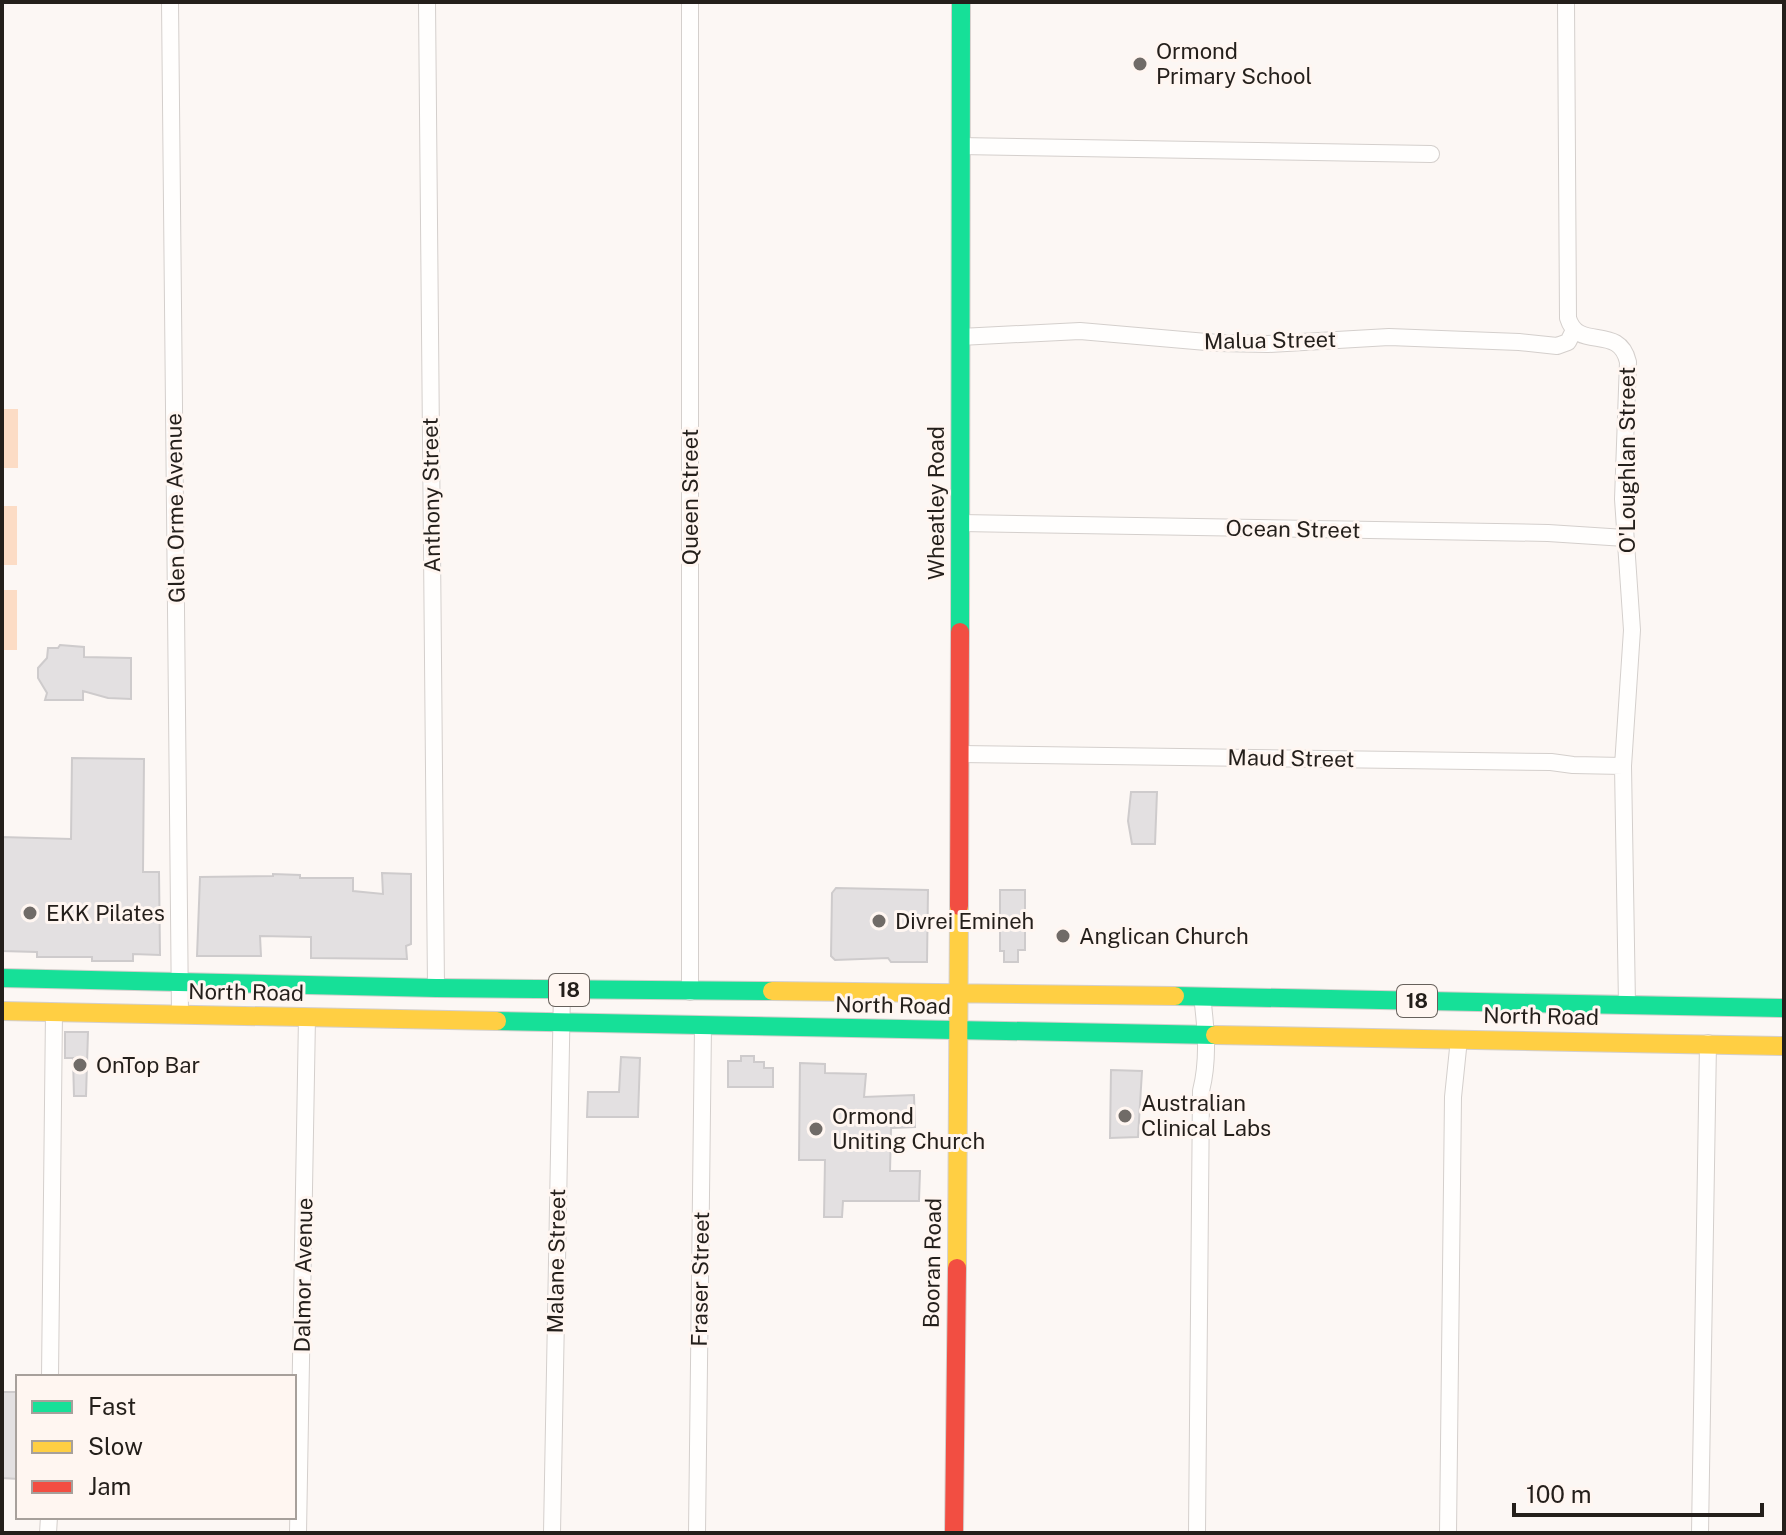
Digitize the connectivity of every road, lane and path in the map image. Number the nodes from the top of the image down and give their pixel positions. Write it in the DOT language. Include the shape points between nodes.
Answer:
graph roads {
  1 [pos="170,2"];
  2 [pos="427,2"];
  3 [pos="690,2"];
  4 [pos="1566,2"];
  5 [pos="959,5"];
  6 [pos="960,146"];
  7 [pos="1431,154"];
  8 [pos="1573,332"];
  9 [pos="960,337"];
  10 [pos="961,523"];
  11 [pos="1625,538"];
  12 [pos="960,754"];
  13 [pos="1623,766"];
  14 [pos="2,978"];
  15 [pos="180,982"];
  16 [pos="436,988"];
  17 [pos="562,990"];
  18 [pos="690,992"];
  19 [pos="848,992"];
  20 [pos="958,993"];
  21 [pos="1202,996"];
  22 [pos="1627,1005"];
  23 [pos="1784,1008"];
  24 [pos="2,1011"];
  25 [pos="54,1012"];
  26 [pos="180,1014"];
  27 [pos="307,1017"];
  28 [pos="561,1022"];
  29 [pos="703,1026"];
  30 [pos="848,1029"];
  31 [pos="959,1031"];
  32 [pos="1201,1035"];
  33 [pos="1454,1038"];
  34 [pos="1708,1043"];
  35 [pos="1784,1046"];
  36 [pos="50,1375"];
  37 [pos="298,1533"];
  38 [pos="552,1533"];
  39 [pos="697,1533"];
  40 [pos="954,1533"];
  41 [pos="1197,1533"];
  42 [pos="1448,1533"];
  43 [pos="1700,1533"];
  1 -- 15 [label="street, Glen Orme Avenue"];
  2 -- 16 [label="street, Anthony Street"];
  3 -- 18 [label="street, Queen Street"];
  4 -- 8 [label="street" via="1567,310"];
  5 -- 6 [label="main road, Wheatley Road"];
  6 -- 7 [label="street"];
  6 -- 9 [label="main road, Wheatley Road"];
  8 -- 9 [label="street, Malua Street" via="1568,342 1557,346 1389,337 1218,343 1080,331"];
  8 -- 11 [label="street, O'Loughlan Street" via="1612,341 1626,353"];
  9 -- 10 [label="main road, Wheatley Road"];
  10 -- 11 [label="street, Ocean Street"];
  10 -- 12 [label="main road, Wheatley Road"];
  11 -- 13 [label="street, O'Loughlan Street" via="1632,643"];
  12 -- 13 [label="street, Maud Street"];
  12 -- 20 [label="main road, Wheatley Road"];
  13 -- 22 [label="street, O'Loughlan Street"];
  14 -- 15 [label="main road, North Road / 18"];
  15 -- 16 [label="main road, North Road / 18"];
  15 -- 26 [label="street, Glen Orme Avenue"];
  16 -- 17 [label="main road, North Road / 18"];
  17 -- 18 [label="main road, North Road / 18"];
  17 -- 28 [label="street, Malane Street"];
  18 -- 19 [label="main road, North Road / 18"];
  19 -- 20 [label="main road, North Road / 18"];
  19 -- 30 [label="main road"];
  20 -- 21 [label="main road, North Road / 18"];
  20 -- 31 [label="main road, Booran Road"];
  21 -- 22 [label="main road, North Road / 18"];
  21 -- 32 [label="street"];
  22 -- 23 [label="main road, North Road / 18"];
  24 -- 25 [label="main road, North Road / 18"];
  25 -- 26 [label="main road, North Road / 18"];
  25 -- 36 [label="street"];
  26 -- 27 [label="main road, North Road / 18"];
  27 -- 28 [label="main road, North Road / 18"];
  27 -- 37 [label="street, Dalmor Avenue"];
  28 -- 29 [label="main road, North Road / 18"];
  28 -- 38 [label="street, Malane Street"];
  29 -- 30 [label="main road, North Road / 18"];
  29 -- 39 [label="street, Fraser Street"];
  30 -- 31 [label="main road, North Road / 18"];
  31 -- 32 [label="main road, North Road / 18"];
  31 -- 40 [label="main road, Booran Road"];
  32 -- 33 [label="main road, North Road / 18"];
  32 -- 41 [label="street" via="1206,1071 1201,1091"];
  33 -- 34 [label="main road, North Road / 18"];
  33 -- 42 [label="street" via="1458,1064 1453,1097"];
  34 -- 35 [label="main road, North Road / 18"];
  34 -- 43 [label="street"];
}
